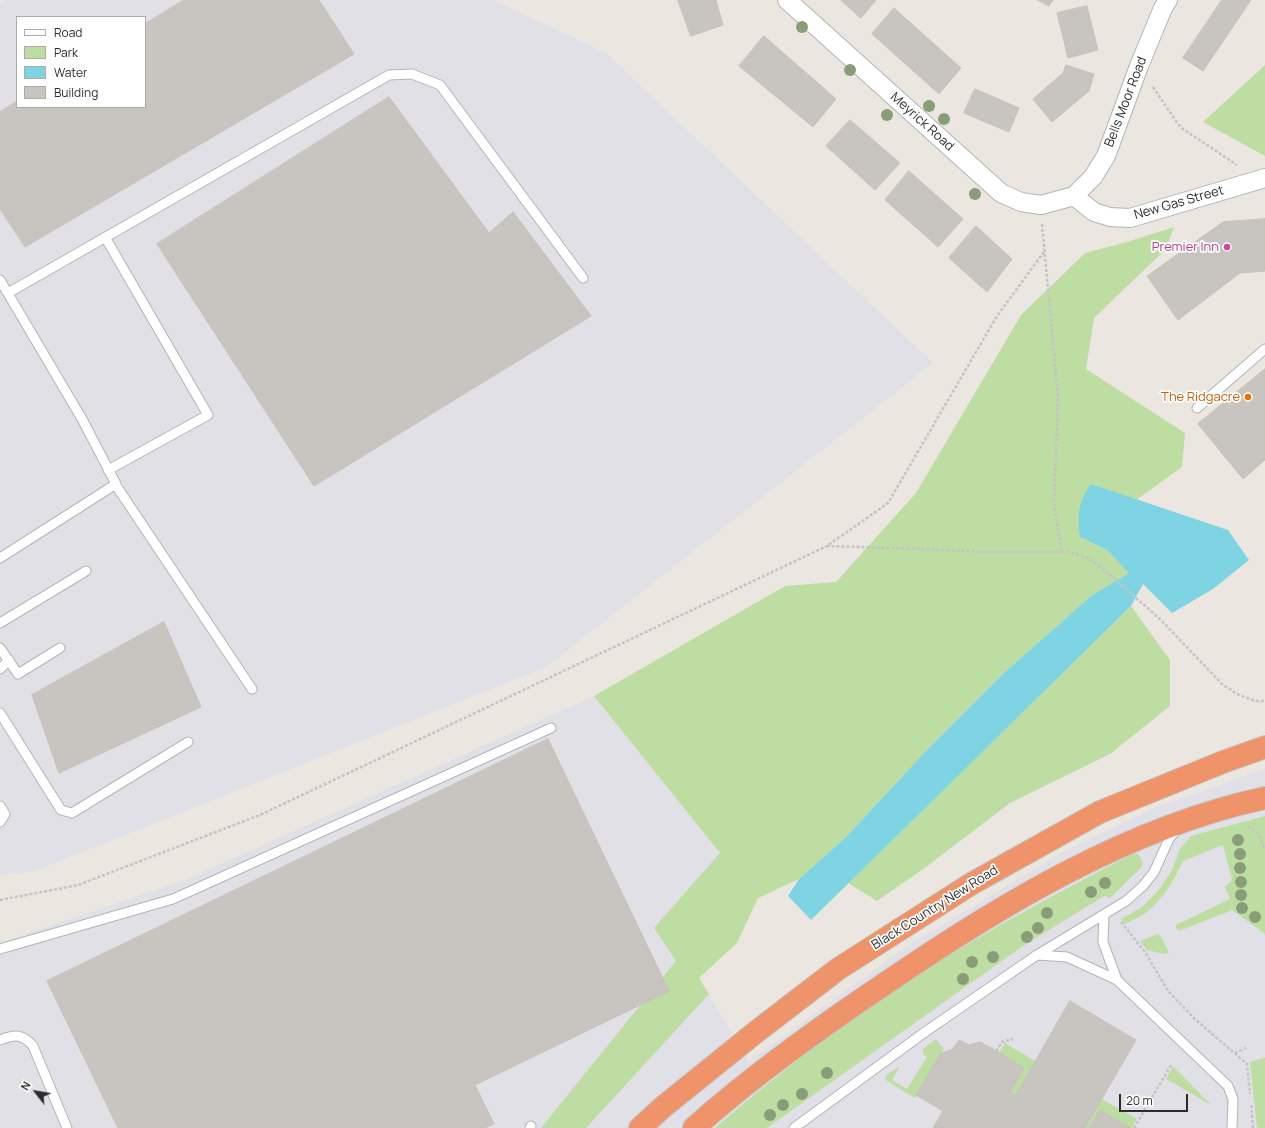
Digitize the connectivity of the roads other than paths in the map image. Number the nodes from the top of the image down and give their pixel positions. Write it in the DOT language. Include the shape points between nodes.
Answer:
graph roads {
  1 [pos="787,0"];
  2 [pos="1161,3"];
  3 [pos="1262,179"];
  4 [pos="1074,196"];
  5 [pos="105,237"];
  6 [pos="583,278"];
  7 [pos="0,280"];
  8 [pos="8,293"];
  9 [pos="1265,349"];
  10 [pos="1197,408"];
  11 [pos="108,470"];
  12 [pos="115,484"];
  13 [pos="0,558"];
  14 [pos="86,571"];
  15 [pos="0,623"];
  16 [pos="0,648"];
  17 [pos="60,648"];
  18 [pos="9,660"];
  19 [pos="0,669"];
  20 [pos="252,689"];
  21 [pos="0,712"];
  22 [pos="551,728"];
  23 [pos="188,742"];
  24 [pos="1265,747"];
  25 [pos="1265,798"];
  26 [pos="0,806"];
  27 [pos="0,822"];
  28 [pos="1183,822"];
  29 [pos="1104,915"];
  30 [pos="0,949"];
  31 [pos="1036,955"];
  32 [pos="1117,980"];
  33 [pos="0,1040"];
  34 [pos="67,1128"];
  35 [pos="640,1128"];
  36 [pos="694,1128"];
  37 [pos="794,1128"];
  38 [pos="1232,1128"];
  1 -- 4 [label="street, Meyrick Road" via="1001,193 1021,202 1041,205"];
  2 -- 4 [label="street, Bells Moor Road" via="1106,156 1093,177"];
  3 -- 4 [label="street, New Gas Street" via="1130,218 1110,217 1094,212"];
  5 -- 6 [label="lane" via="389,75 412,74 440,85"];
  5 -- 8 [label="lane"];
  5 -- 11 [label="lane" via="208,415"];
  7 -- 8 [label="lane"];
  8 -- 11 [label="lane" via="82,419"];
  9 -- 10 [label="lane"];
  11 -- 12 [label="lane"];
  12 -- 13 [label="lane"];
  12 -- 20 [label="lane"];
  14 -- 15 [label="lane"];
  16 -- 18 [label="lane"];
  17 -- 18 [label="lane" via="18,674"];
  18 -- 19 [label="lane"];
  21 -- 23 [label="lane" via="61,810 66,813 72,813"];
  22 -- 30 [label="lane" via="173,899"];
  24 -- 35 [label="highway, Black Country New Road" via="1100,812 971,884 838,969 750,1037"];
  25 -- 28 [label="highway" via="1234,804"];
  26 -- 27 [label="lane" via="5,814"];
  28 -- 29 [label="lane" via="1169,839 1154,872 1143,886"];
  28 -- 36 [label="highway" via="1120,846 1006,905 835,1017 725,1100"];
  29 -- 31 [label="lane"];
  29 -- 32 [label="lane" via="1103,942"];
  31 -- 32 [label="lane" via="1067,957"];
  31 -- 37 [label="lane"];
  32 -- 38 [label="lane" via="1228,1086 1233,1099"];
  33 -- 34 [label="lane" via="18,1036 27,1039 33,1046"];
}
